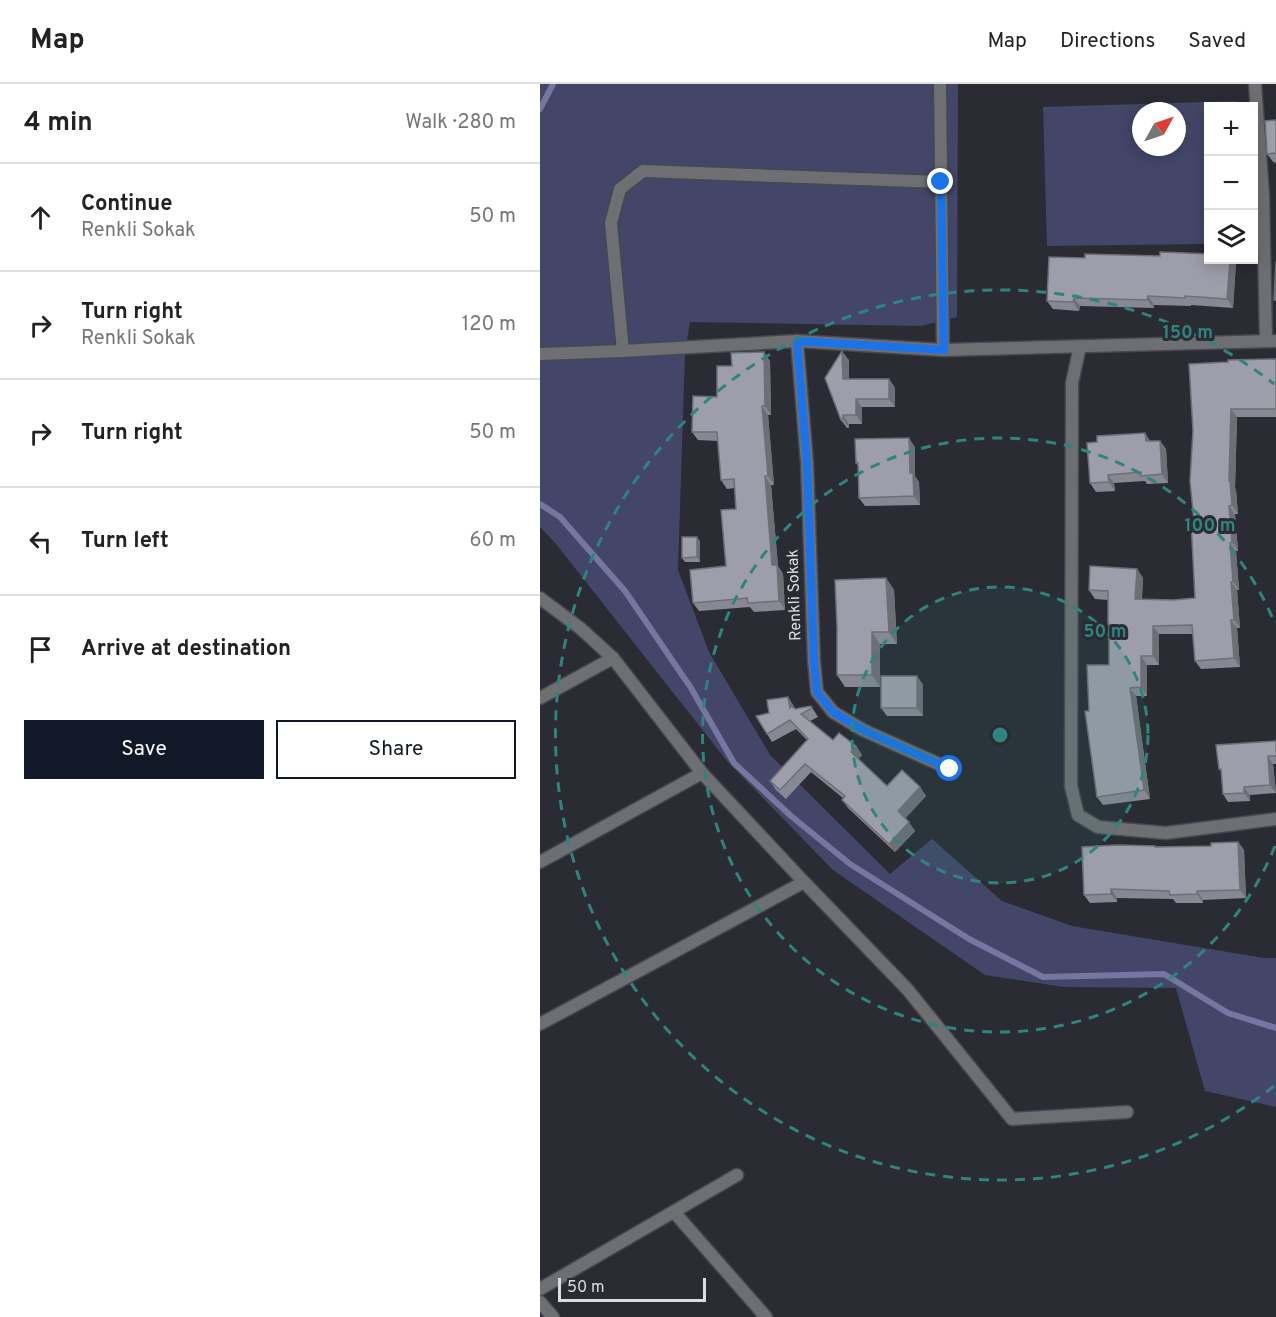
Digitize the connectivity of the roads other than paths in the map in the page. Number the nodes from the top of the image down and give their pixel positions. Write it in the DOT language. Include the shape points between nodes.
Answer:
graph roads {
  1 [pos="940,84"];
  2 [pos="1256,84"];
  3 [pos="941,182"];
  4 [pos="1276,194"];
  5 [pos="1263,195"];
  6 [pos="797,341"];
  7 [pos="1271,341"];
  8 [pos="1080,346"];
  9 [pos="944,350"];
  10 [pos="623,351"];
  11 [pos="540,354"];
  12 [pos="540,598"];
  13 [pos="613,658"];
  14 [pos="540,698"];
  15 [pos="950,769"];
  16 [pos="702,773"];
  17 [pos="1276,819"];
  18 [pos="540,862"];
  19 [pos="804,882"];
  20 [pos="540,1024"];
  21 [pos="1128,1112"];
  22 [pos="737,1175"];
  23 [pos="674,1212"];
  24 [pos="540,1289"];
  25 [pos="540,1302"];
  26 [pos="553,1317"];
  27 [pos="766,1317"];
  1 -- 3 [label="street"];
  2 -- 5 [label="street"];
  3 -- 9 [label="street"];
  3 -- 10 [label="street" via="643,171 620,189 611,223"];
  4 -- 5 [label="street"];
  5 -- 7 [label="street"];
  6 -- 9 [label="street"];
  6 -- 10 [label="street"];
  6 -- 15 [label="street, Renkli Sokak" via="807,463 817,692 833,712 863,730"];
  7 -- 8 [label="street"];
  8 -- 9 [label="street"];
  8 -- 17 [label="street" via="1072,383 1071,786 1078,815 1098,827 1166,833"];
  10 -- 11 [label="street"];
  12 -- 13 [label="street"];
  13 -- 14 [label="street"];
  13 -- 16 [label="street"];
  16 -- 18 [label="street"];
  16 -- 19 [label="street"];
  19 -- 20 [label="street"];
  19 -- 21 [label="street" via="908,990 1012,1119"];
  22 -- 23 [label="street"];
  23 -- 24 [label="street"];
  23 -- 27 [label="street"];
  25 -- 26 [label="street"];
}
